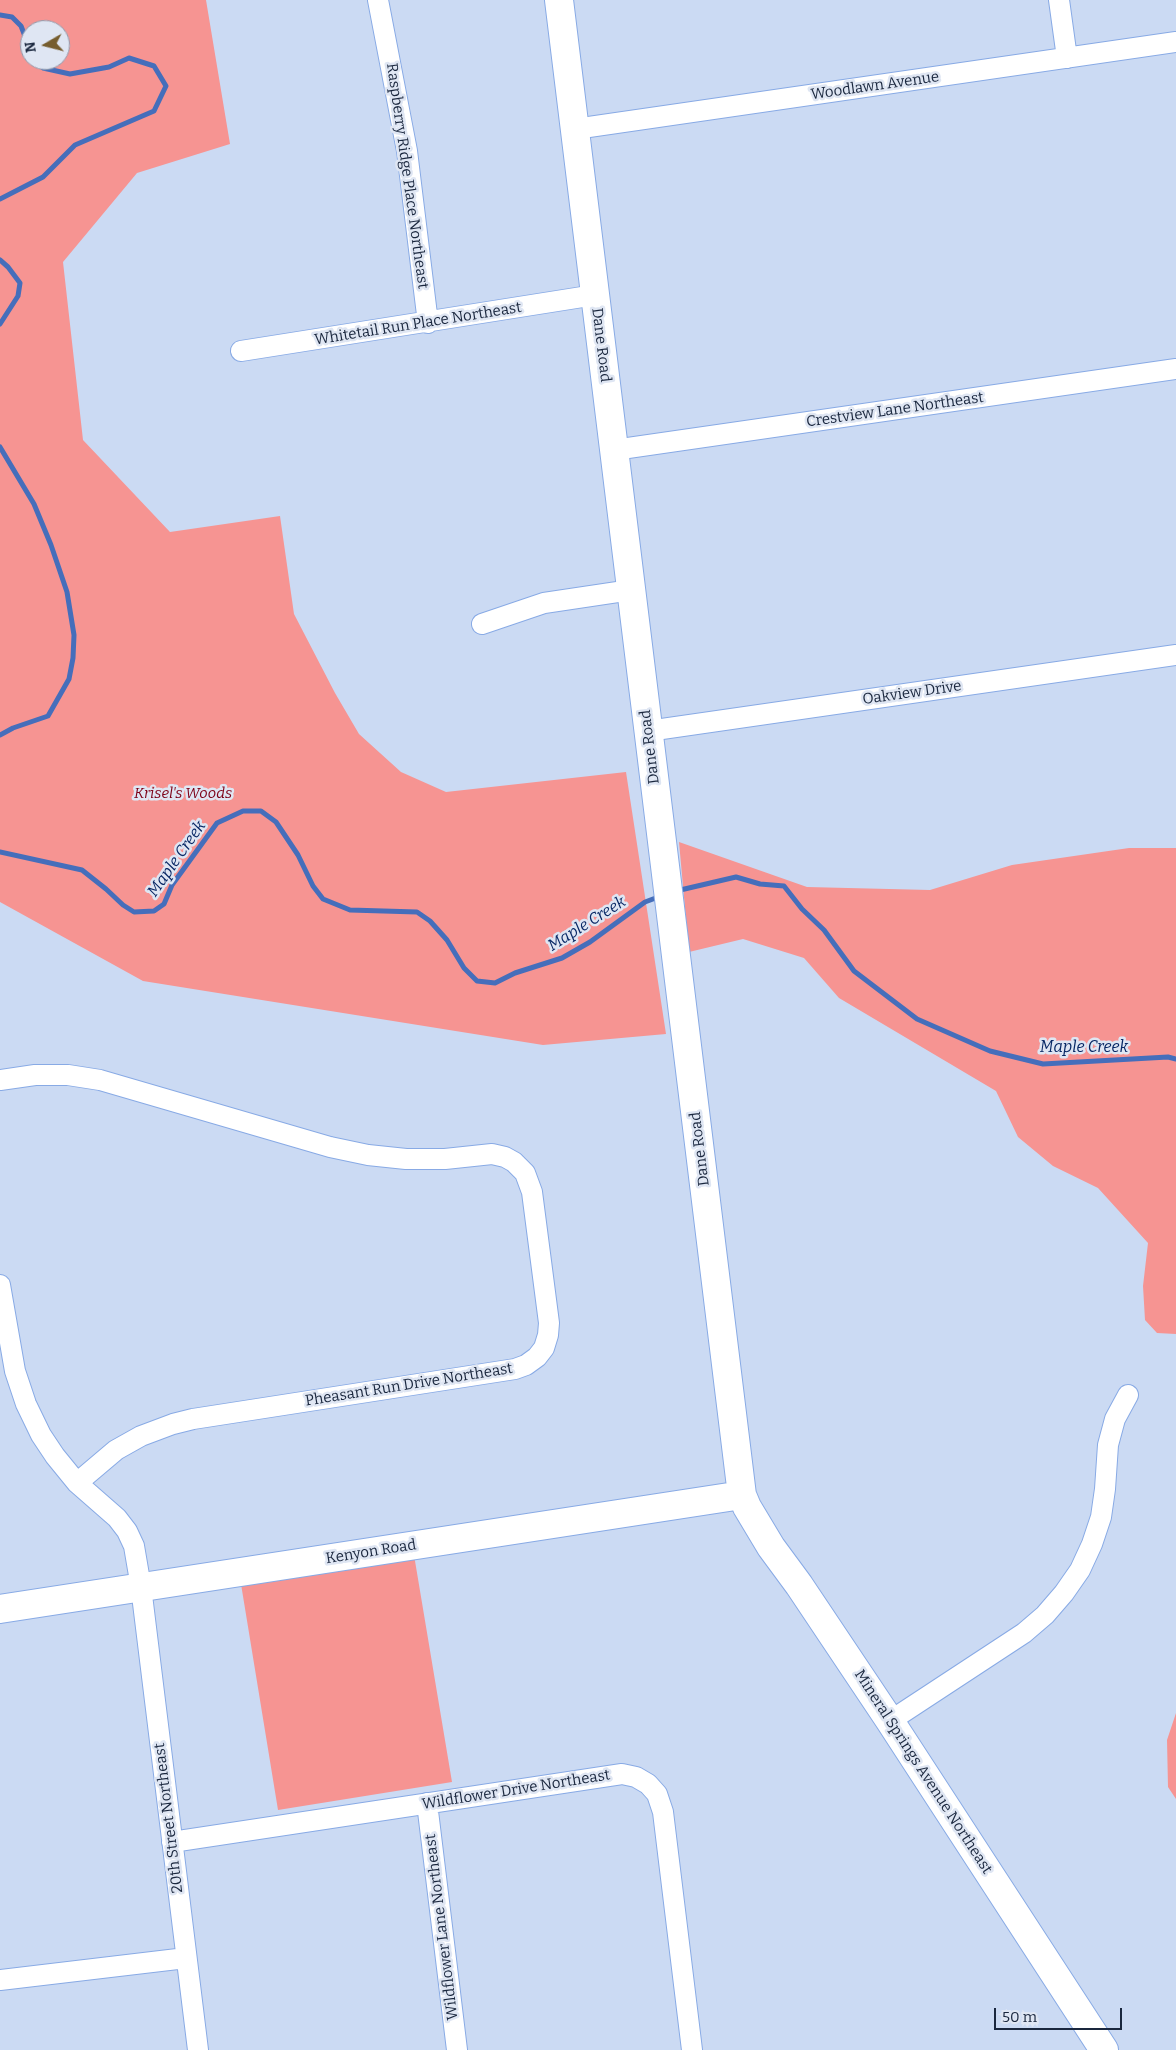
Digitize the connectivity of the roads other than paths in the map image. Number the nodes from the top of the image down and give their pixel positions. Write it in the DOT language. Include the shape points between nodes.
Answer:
graph roads {
  1 [pos="378,0"];
  2 [pos="559,0"];
  3 [pos="1059,0"];
  4 [pos="1176,42"];
  5 [pos="1067,58"];
  6 [pos="574,129"];
  7 [pos="595,295"];
  8 [pos="428,323"];
  9 [pos="241,351"];
  10 [pos="1176,369"];
  11 [pos="614,450"];
  12 [pos="631,590"];
  13 [pos="482,624"];
  14 [pos="1176,655"];
  15 [pos="648,731"];
  16 [pos="0,1080"];
  17 [pos="0,1285"];
  18 [pos="1128,1395"];
  19 [pos="77,1483"];
  20 [pos="742,1495"];
  21 [pos="141,1587"];
  22 [pos="0,1609"];
  23 [pos="890,1721"];
  24 [pos="426,1803"];
  25 [pos="172,1842"];
  26 [pos="186,1958"];
  27 [pos="0,1980"];
  28 [pos="198,2050"];
  29 [pos="457,2050"];
  30 [pos="692,2050"];
  31 [pos="1104,2050"];
  1 -- 8 [label="street, Raspberry Ridge Place Northeast" via="406,151"];
  2 -- 6 [label="street, Dane Road"];
  3 -- 5 [label="street"];
  4 -- 5 [label="street, Woodlawn Avenue"];
  5 -- 6 [label="street, Woodlawn Avenue"];
  6 -- 7 [label="street, Dane Road"];
  7 -- 8 [label="street, Whitetail Run Place Northeast"];
  7 -- 11 [label="street, Dane Road"];
  8 -- 9 [label="street, Whitetail Run Place Northeast"];
  10 -- 11 [label="street, Crestview Lane Northeast"];
  11 -- 12 [label="street, Dane Road"];
  12 -- 13 [label="street" via="544,603"];
  12 -- 15 [label="street, Dane Road"];
  14 -- 15 [label="street, Oakview Drive"];
  15 -- 20 [label="street, Dane Road"];
  16 -- 19 [label="street, Pheasant Run Drive Northeast" via="35,1075 68,1075 100,1080 330,1147 368,1155 445,1159 492,1154 514,1162 525,1173 532,1192 549,1323 544,1348 526,1365 173,1424 116,1450"];
  17 -- 19 [label="street, 20th Street Northeast" via="15,1371 26,1404 41,1435"];
  18 -- 23 [label="street" via="1115,1419 1108,1445 1105,1489 1092,1544 1064,1594 1024,1634"];
  19 -- 21 [label="street, 20th Street Northeast" via="127,1531 134,1546"];
  20 -- 21 [label="street, Kenyon Road"];
  20 -- 23 [label="street, Mineral Springs Avenue Northeast" via="772,1547"];
  21 -- 22 [label="street, Kenyon Road"];
  21 -- 25 [label="street, 20th Street Northeast"];
  23 -- 31 [label="street, Mineral Springs Avenue Northeast"];
  24 -- 25 [label="street, Wildflower Drive Northeast"];
  24 -- 29 [label="street, Wildflower Lane Northeast"];
  24 -- 30 [label="street, Wildflower Drive Northeast" via="622,1774 648,1784 663,1812"];
  25 -- 26 [label="street, 20th Street Northeast"];
  26 -- 27 [label="street"];
  26 -- 28 [label="street, 20th Street Northeast"];
}
